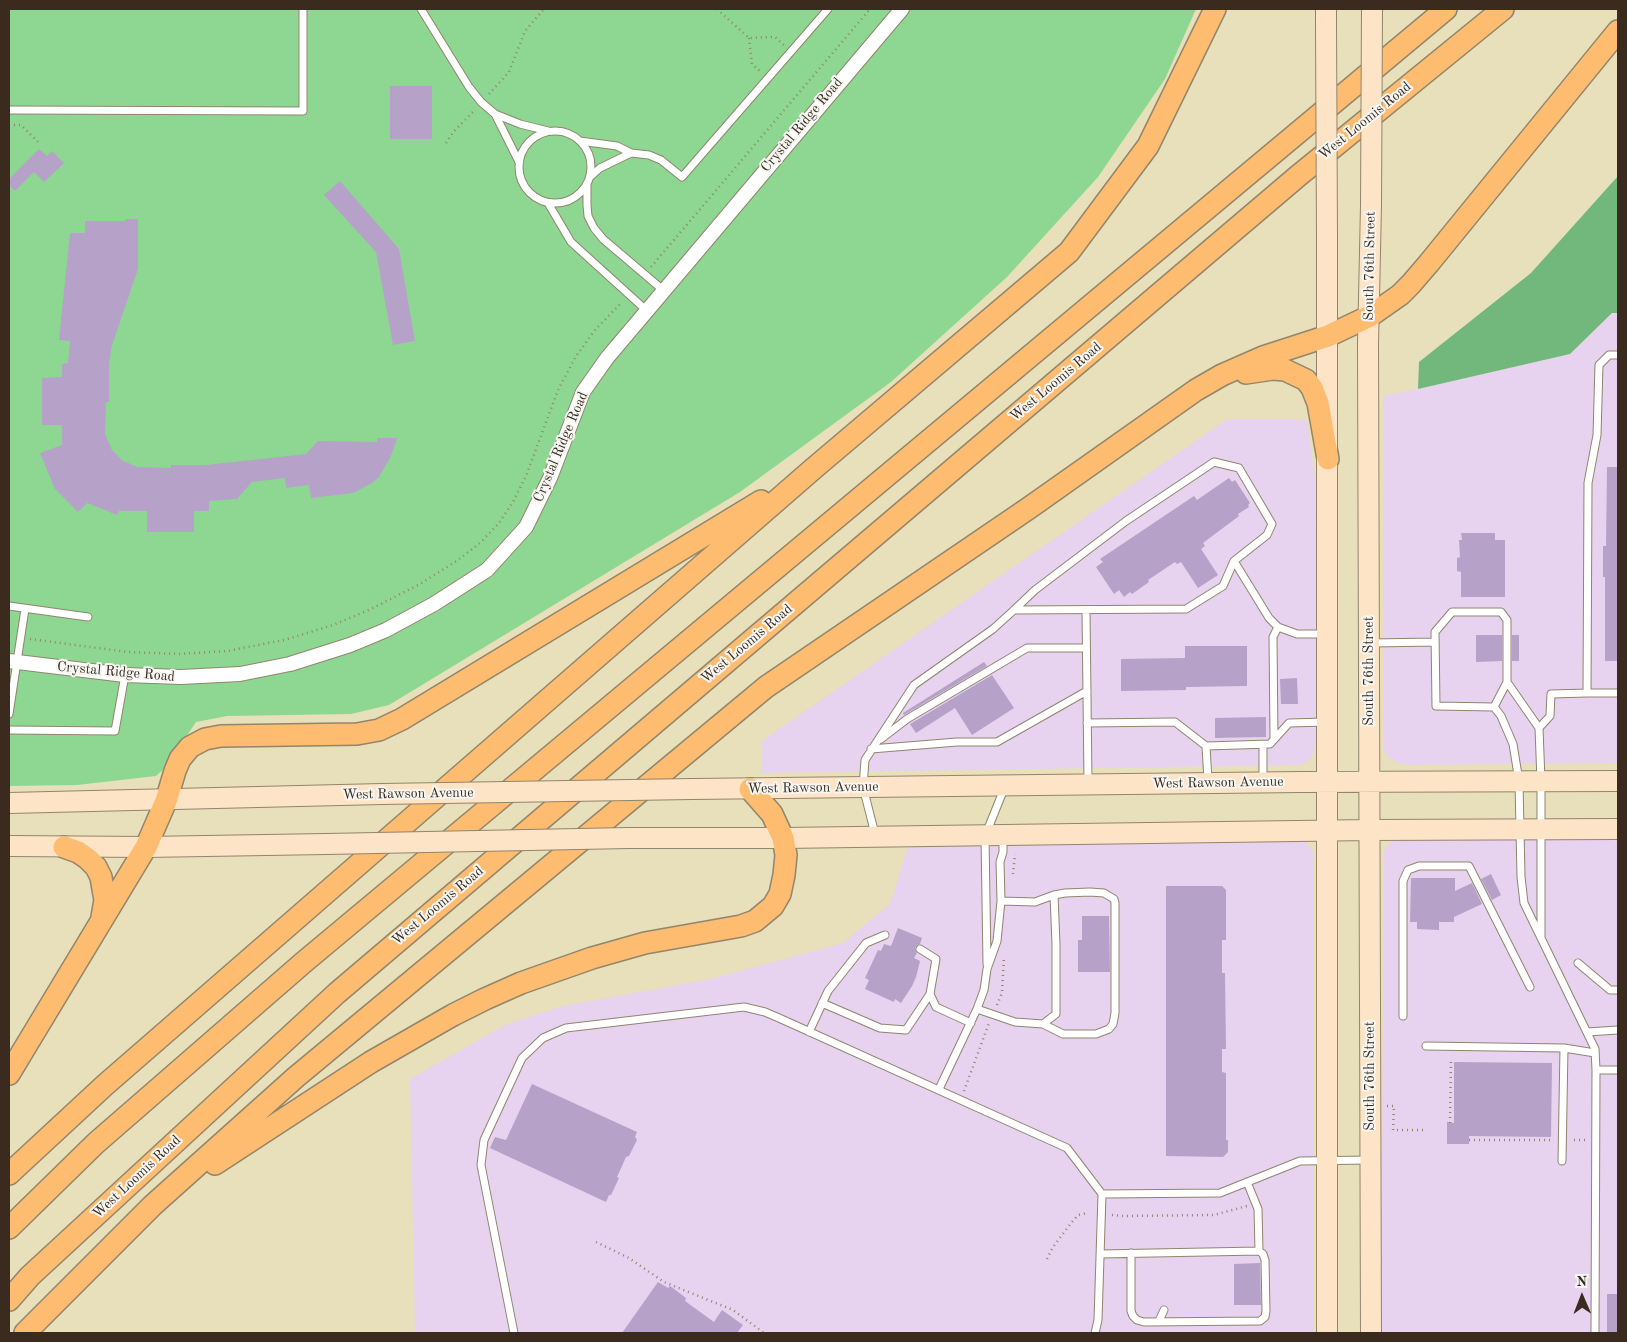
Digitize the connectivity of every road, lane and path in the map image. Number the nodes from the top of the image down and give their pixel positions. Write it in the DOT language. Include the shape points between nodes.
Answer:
graph roads {
  1 [pos="303,9"];
  2 [pos="421,9"];
  3 [pos="544,9"];
  4 [pos="717,9"];
  5 [pos="828,9"];
  6 [pos="870,9"];
  7 [pos="902,9"];
  8 [pos="1215,9"];
  9 [pos="1372,9"];
  10 [pos="1446,9"];
  11 [pos="1503,9"];
  12 [pos="1326,17"];
  13 [pos="1618,31"];
  14 [pos="775,37"];
  15 [pos="749,38"];
  16 [pos="752,64"];
  17 [pos="489,94"];
  18 [pos="9,110"];
  19 [pos="475,110"];
  20 [pos="495,114"];
  21 [pos="9,125"];
  22 [pos="548,132"];
  23 [pos="580,141"];
  24 [pos="39,143"];
  25 [pos="446,143"];
  26 [pos="631,153"];
  27 [pos="519,162"];
  28 [pos="590,177"];
  29 [pos="587,185"];
  30 [pos="548,203"];
  31 [pos="649,269"];
  32 [pos="663,290"];
  33 [pos="623,301"];
  34 [pos="646,310"];
  35 [pos="1370,316"];
  36 [pos="1328,336"];
  37 [pos="1618,355"];
  38 [pos="1196,390"];
  39 [pos="1328,460"];
  40 [pos="813,469"];
  41 [pos="1234,561"];
  42 [pos="9,606"];
  43 [pos="25,609"];
  44 [pos="1014,610"];
  45 [pos="1086,610"];
  46 [pos="88,617"];
  47 [pos="1278,627"];
  48 [pos="1328,634"];
  49 [pos="32,639"];
  50 [pos="1435,642"];
  51 [pos="1370,643"];
  52 [pos="1086,648"];
  53 [pos="13,661"];
  54 [pos="125,675"];
  55 [pos="1507,682"];
  56 [pos="1087,691"];
  57 [pos="1587,693"];
  58 [pos="1618,693"];
  59 [pos="1494,707"];
  60 [pos="9,714"];
  61 [pos="1328,722"];
  62 [pos="1087,723"];
  63 [pos="1540,728"];
  64 [pos="9,730"];
  65 [pos="1274,739"];
  66 [pos="1263,744"];
  67 [pos="873,746"];
  68 [pos="1206,746"];
  69 [pos="1519,781"];
  70 [pos="1541,781"];
  71 [pos="1618,781"];
  72 [pos="1328,782"];
  73 [pos="1370,782"];
  74 [pos="1208,783"];
  75 [pos="1264,783"];
  76 [pos="1088,785"];
  77 [pos="1005,786"];
  78 [pos="863,787"];
  79 [pos="750,789"];
  80 [pos="166,800"];
  81 [pos="9,803"];
  82 [pos="1520,829"];
  83 [pos="1618,829"];
  84 [pos="1370,830"];
  85 [pos="1541,830"];
  86 [pos="1327,831"];
  87 [pos="994,835"];
  88 [pos="876,837"];
  89 [pos="782,838"];
  90 [pos="9,846"];
  91 [pos="64,847"];
  92 [pos="146,848"];
  93 [pos="1054,895"];
  94 [pos="1001,901"];
  95 [pos="102,920"];
  96 [pos="885,935"];
  97 [pos="1541,939"];
  98 [pos="920,949"];
  99 [pos="1578,963"];
  100 [pos="987,969"];
  101 [pos="1530,987"];
  102 [pos="1614,990"];
  103 [pos="930,994"];
  104 [pos="822,1003"];
  105 [pos="977,1010"];
  106 [pos="1403,1016"];
  107 [pos="971,1023"];
  108 [pos="1043,1024"];
  109 [pos="1618,1030"];
  110 [pos="809,1032"];
  111 [pos="1586,1032"];
  112 [pos="1426,1046"];
  113 [pos="1451,1046"];
  114 [pos="1564,1048"];
  115 [pos="1595,1053"];
  116 [pos="1596,1070"];
  117 [pos="1618,1070"];
  118 [pos="9,1074"];
  119 [pos="939,1089"];
  120 [pos="1386,1106"];
  121 [pos="1450,1123"];
  122 [pos="1425,1130"];
  123 [pos="1469,1140"];
  124 [pos="1563,1140"];
  125 [pos="1596,1140"];
  126 [pos="1327,1160"];
  127 [pos="1370,1160"];
  128 [pos="1562,1161"];
  129 [pos="9,1174"];
  130 [pos="1247,1182"];
  131 [pos="1102,1194"];
  132 [pos="152,1205"];
  133 [pos="1248,1206"];
  134 [pos="1087,1213"];
  135 [pos="1112,1215"];
  136 [pos="9,1228"];
  137 [pos="596,1242"];
  138 [pos="1258,1251"];
  139 [pos="1131,1253"];
  140 [pos="1100,1254"];
  141 [pos="1047,1259"];
  142 [pos="9,1300"];
  143 [pos="1164,1310"];
  144 [pos="1159,1322"];
  145 [pos="25,1333"];
  146 [pos="514,1333"];
  147 [pos="764,1333"];
  148 [pos="1095,1333"];
  149 [pos="1327,1333"];
  150 [pos="1371,1333"];
  151 [pos="1595,1333"];
  1 -- 18 [label="lane" via="303,111"];
  2 -- 20 [label="lane" via="469,87"];
  3 -- 17 [label="path" via="525,31 509,72"];
  4 -- 15 [label="path"];
  5 -- 26 [label="lane" via="682,177 660,160"];
  6 -- 31 [label="path"];
  7 -- 32 [label="street, Crystal Ridge Road"];
  8 -- 40 [label="main road" via="1148,146 1069,252"];
  9 -- 35 [label="main road, South 76th Street, bridge"];
  10 -- 136 [label="main road" via="304,962 96,1143"];
  11 -- 142 [label="main road, West Loomis Road" via="1298,176 337,993 30,1276"];
  12 -- 36 [label="main road, bridge"];
  13 -- 35 [label="main road" via="1411,284"];
  14 -- 15 [label="path"];
  15 -- 16 [label="path"];
  19 -- 25 [label="path"];
  20 -- 22 [label="lane"];
  20 -- 27 [label="lane"];
  21 -- 24 [label="path" via="21,125"];
  22 -- 23 [label="lane" via="571,134"];
  22 -- 27 [label="lane" via="529,142"];
  23 -- 26 [label="lane" via="617,146"];
  23 -- 28 [label="lane" via="590,158"];
  26 -- 28 [label="lane" via="600,168"];
  27 -- 30 [label="lane" via="521,178 529,193"];
  28 -- 29 [label="lane"];
  29 -- 30 [label="lane" via="570,200"];
  29 -- 32 [label="lane" via="588,216 594,228 602,239"];
  30 -- 34 [label="lane" via="571,242"];
  32 -- 34 [label="street, Crystal Ridge Road"];
  33 -- 49 [label="path" via="594,331 566,374 526,476 499,523 458,560 420,584 333,626 228,651 179,654 128,652"];
  34 -- 54 [label="street, Crystal Ridge Road" via="583,392 550,478 526,528 487,570 386,630 290,664 240,674 181,678"];
  35 -- 36 [label="main road"];
  35 -- 51 [label="main road, South 76th Street"];
  36 -- 38 [label="main road" via="1263,357"];
  36 -- 39 [label="main road"];
  37 -- 57 [label="lane" via="1609,355 1599,365 1597,435 1588,483"];
  38 -- 39 [label="main road" via="1253,372 1273,369 1294,373 1306,380 1318,403"];
  38 -- 132 [label="main road" via="766,687 296,1077"];
  39 -- 48 [label="main road"];
  40 -- 80 [label="main road" via="379,730 357,734 205,739 190,747 180,759"];
  40 -- 129 [label="main road" via="106,1084"];
  41 -- 44 [label="lane" via="1267,536 1272,524 1239,468 1214,462 1126,521"];
  41 -- 45 [label="lane" via="1223,586 1186,609"];
  41 -- 47 [label="lane" via="1268,618"];
  42 -- 43 [label="lane"];
  43 -- 46 [label="lane"];
  43 -- 53 [label="lane"];
  44 -- 45 [label="lane"];
  44 -- 67 [label="lane" via="993,629 914,685"];
  45 -- 52 [label="lane"];
  47 -- 48 [label="lane" via="1297,634"];
  47 -- 65 [label="lane" via="1273,638"];
  48 -- 61 [label="main road"];
  50 -- 51 [label="lane"];
  50 -- 55 [label="lane" via="1435,632 1452,612 1501,612 1507,620"];
  50 -- 59 [label="lane" via="1436,706"];
  51 -- 73 [label="main road, South 76th Street"];
  52 -- 56 [label="lane"];
  52 -- 67 [label="lane" via="1027,648 907,719"];
  53 -- 54 [label="street, Crystal Ridge Road"];
  53 -- 60 [label="lane"];
  54 -- 64 [label="lane" via="115,731"];
  55 -- 59 [label="lane"];
  55 -- 63 [label="lane"];
  56 -- 62 [label="lane"];
  56 -- 67 [label="lane" via="997,742"];
  57 -- 58 [label="lane"];
  57 -- 63 [label="lane" via="1551,694 1550,716"];
  59 -- 69 [label="lane" via="1513,744"];
  61 -- 65 [label="lane" via="1289,723"];
  61 -- 72 [label="main road"];
  62 -- 68 [label="lane" via="1175,722"];
  62 -- 76 [label="lane"];
  63 -- 70 [label="lane"];
  65 -- 66 [label="lane" via="1270,744"];
  66 -- 68 [label="lane"];
  66 -- 75 [label="lane"];
  67 -- 78 [label="lane" via="865,760"];
  68 -- 74 [label="lane"];
  69 -- 70 [label="main road, West Rawson Avenue"];
  69 -- 73 [label="main road, West Rawson Avenue"];
  69 -- 82 [label="lane"];
  70 -- 71 [label="main road, West Rawson Avenue"];
  70 -- 85 [label="lane"];
  72 -- 73 [label="main road, West Rawson Avenue"];
  72 -- 75 [label="main road, West Rawson Avenue"];
  72 -- 86 [label="main road"];
  73 -- 84 [label="main road, South 76th Street"];
  74 -- 75 [label="main road, West Rawson Avenue"];
  74 -- 76 [label="main road, West Rawson Avenue"];
  76 -- 77 [label="main road, West Rawson Avenue"];
  77 -- 78 [label="main road, West Rawson Avenue"];
  77 -- 87 [label="lane"];
  78 -- 79 [label="main road, West Rawson Avenue"];
  78 -- 88 [label="lane"];
  79 -- 80 [label="main road, West Rawson Avenue, bridge"];
  79 -- 89 [label="main road" via="772,814"];
  80 -- 81 [label="main road, West Rawson Avenue"];
  80 -- 92 [label="main road"];
  82 -- 84 [label="main road"];
  82 -- 85 [label="main road"];
  82 -- 97 [label="lane" via="1524,903"];
  83 -- 85 [label="main road"];
  84 -- 86 [label="main road"];
  84 -- 127 [label="main road, South 76th Street"];
  85 -- 97 [label="lane"];
  86 -- 87 [label="main road"];
  86 -- 126 [label="main road"];
  87 -- 88 [label="main road"];
  87 -- 94 [label="lane" via="1003,852 1000,862"];
  87 -- 100 [label="lane"];
  88 -- 89 [label="main road"];
  89 -- 92 [label="main road, bridge"];
  89 -- 132 [label="main road" via="786,856 780,894 773,906 755,921 645,943 592,958 521,983 453,1014 371,1062"];
  90 -- 91 [label="main road"];
  91 -- 92 [label="main road"];
  91 -- 95 [label="main road" via="78,852 96,867 105,900"];
  92 -- 95 [label="main road"];
  93 -- 94 [label="lane" via="1035,902"];
  93 -- 108 [label="lane" via="1056,1014"];
  93 -- 108 [label="lane" via="1090,892 1104,893 1114,899 1115,1013 1109,1029 1096,1034 1063,1034"];
  94 -- 100 [label="lane" via="997,941"];
  95 -- 118 [label="main road"];
  96 -- 104 [label="lane" via="866,943"];
  97 -- 111 [label="lane"];
  98 -- 103 [label="lane" via="936,959"];
  99 -- 102 [label="lane"];
  100 -- 105 [label="lane"];
  101 -- 106 [label="lane" via="1469,866 1419,866 1408,870 1403,881"];
  103 -- 104 [label="lane" via="906,1030 880,1028"];
  103 -- 107 [label="lane" via="936,1007"];
  104 -- 110 [label="lane"];
  105 -- 107 [label="lane"];
  105 -- 108 [label="lane" via="1015,1022"];
  107 -- 119 [label="lane"];
  109 -- 111 [label="lane"];
  110 -- 119 [label="lane"];
  110 -- 146 [label="lane" via="765,1012 744,1007 566,1028 543,1038 522,1058 484,1140 481,1166"];
  111 -- 115 [label="lane"];
  112 -- 113 [label="lane"];
  113 -- 114 [label="lane"];
  113 -- 121 [label="path"];
  114 -- 115 [label="lane"];
  114 -- 124 [label="lane"];
  115 -- 116 [label="lane"];
  116 -- 117 [label="lane"];
  116 -- 125 [label="lane"];
  119 -- 131 [label="lane" via="1067,1148"];
  120 -- 122 [label="path" via="1394,1106 1393,1130"];
  123 -- 124 [label="path"];
  124 -- 125 [label="path"];
  124 -- 128 [label="lane"];
  125 -- 151 [label="lane"];
  126 -- 127 [label="lane"];
  126 -- 130 [label="lane" via="1300,1161"];
  126 -- 149 [label="main road"];
  127 -- 150 [label="main road, South 76th Street"];
  130 -- 131 [label="lane" via="1220,1193"];
  130 -- 138 [label="lane" via="1258,1209"];
  131 -- 140 [label="lane"];
  132 -- 145 [label="main road"];
  133 -- 135 [label="path" via="1214,1215"];
  134 -- 141 [label="path" via="1078,1215"];
  137 -- 147 [label="path" via="629,1258 664,1282 733,1310"];
  138 -- 139 [label="lane"];
  138 -- 144 [label="lane" via="1265,1260 1266,1311 1260,1321"];
  139 -- 140 [label="lane"];
  139 -- 144 [label="lane" via="1133,1316 1144,1322"];
  140 -- 148 [label="lane"];
  143 -- 144 [label="lane"];
}
